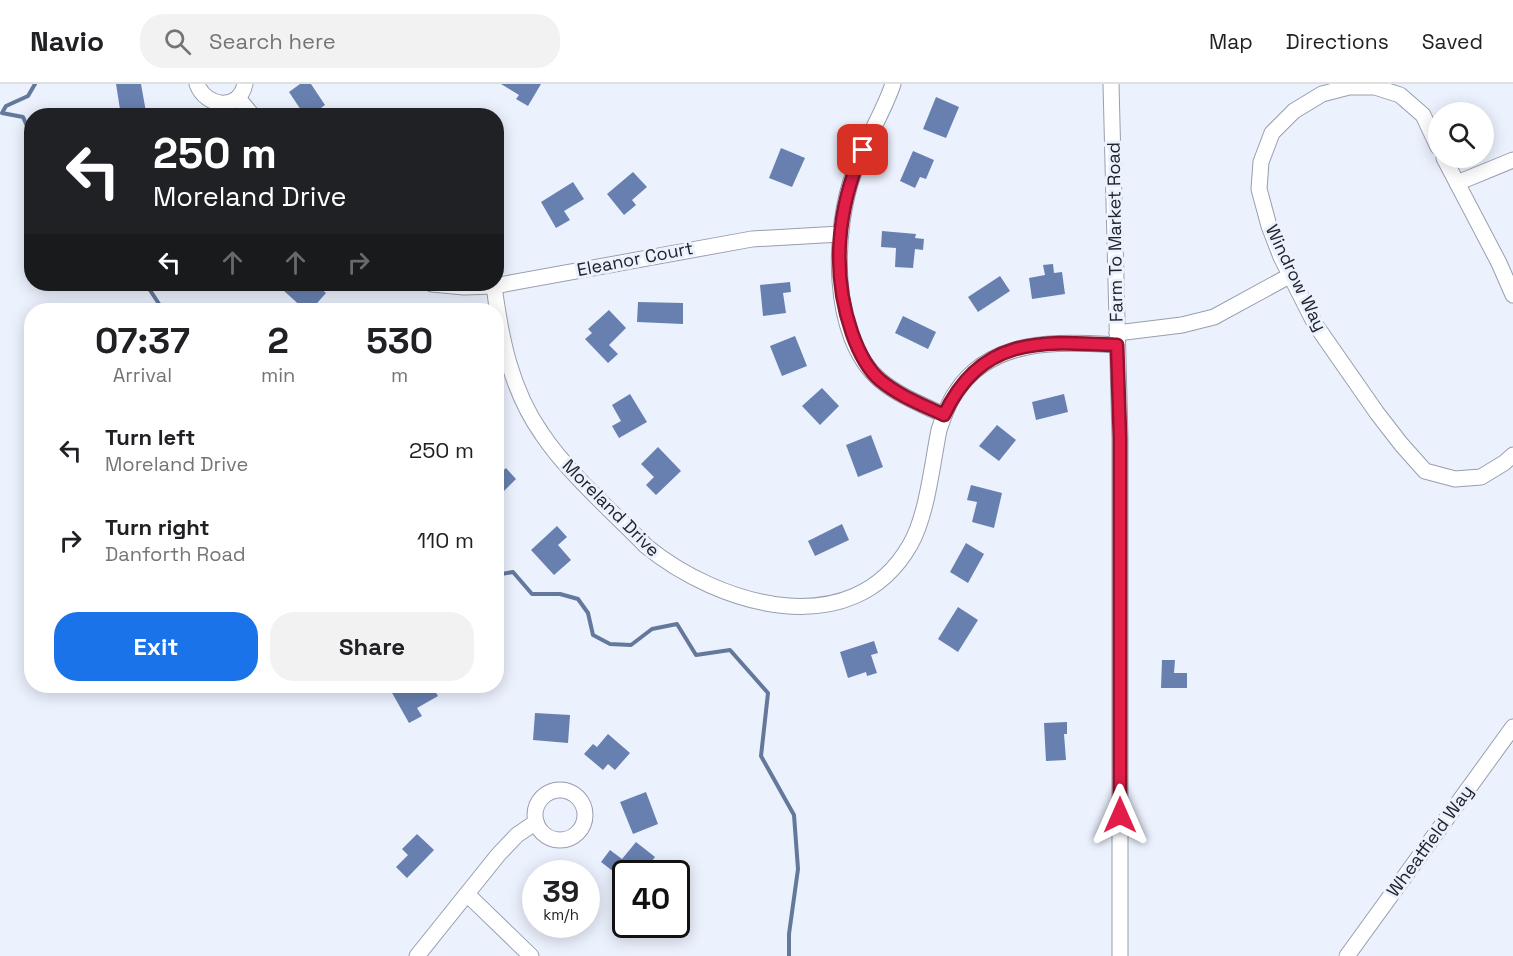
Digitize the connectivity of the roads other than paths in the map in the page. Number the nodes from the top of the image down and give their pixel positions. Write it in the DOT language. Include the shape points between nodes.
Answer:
graph roads {
  1 [pos="197,84"];
  2 [pos="893,84"];
  3 [pos="1111,84"];
  4 [pos="242,91"];
  5 [pos="249,108"];
  6 [pos="1428,125"];
  7 [pos="1513,160"];
  8 [pos="1449,168"];
  9 [pos="1457,183"];
  10 [pos="840,234"];
  11 [pos="1290,275"];
  12 [pos="504,284"];
  13 [pos="1513,295"];
  14 [pos="1117,339"];
  15 [pos="504,345"];
  16 [pos="944,415"];
  17 [pos="1513,455"];
  18 [pos="1513,727"];
  19 [pos="536,822"];
  20 [pos="468,895"];
  21 [pos="417,956"];
  22 [pos="531,956"];
  23 [pos="1120,956"];
  24 [pos="1347,956"];
  1 -- 4 [label="street" via="211,101 230,102"];
  2 -- 10 [label="street" via="854,170"];
  3 -- 14 [label="street, Farm To Market Road"];
  4 -- 5 [label="street"];
  6 -- 11 [label="street, Windrow Way" via="1423,114 1400,95 1375,87 1349,87 1322,94 1294,111 1272,133 1261,162 1259,189 1269,226"];
  7 -- 9 [label="street"];
  8 -- 9 [label="street"];
  9 -- 13 [label="street"];
  10 -- 12 [label="street, Eleanor Court" via="743,240"];
  10 -- 16 [label="street" via="842,298 863,358 880,380"];
  11 -- 14 [label="street, Moreland Drive" via="1214,317"];
  11 -- 17 [label="street, Windrow Way" via="1315,324 1341,362 1425,471 1455,479 1481,477"];
  14 -- 16 [label="street, Moreland Drive" via="1028,346 992,359 954,393"];
  14 -- 23 [label="street, Farm To Market Road"];
  15 -- 16 [label="street, Moreland Drive" via="528,411 548,444 646,546 697,580 754,601 793,606 835,604 873,588 888,574 907,550 919,525"];
  18 -- 24 [label="street, Wheatfield Way"];
  19 -- 20 [label="street" via="504,848"];
  20 -- 21 [label="street"];
  20 -- 22 [label="street"];
}
